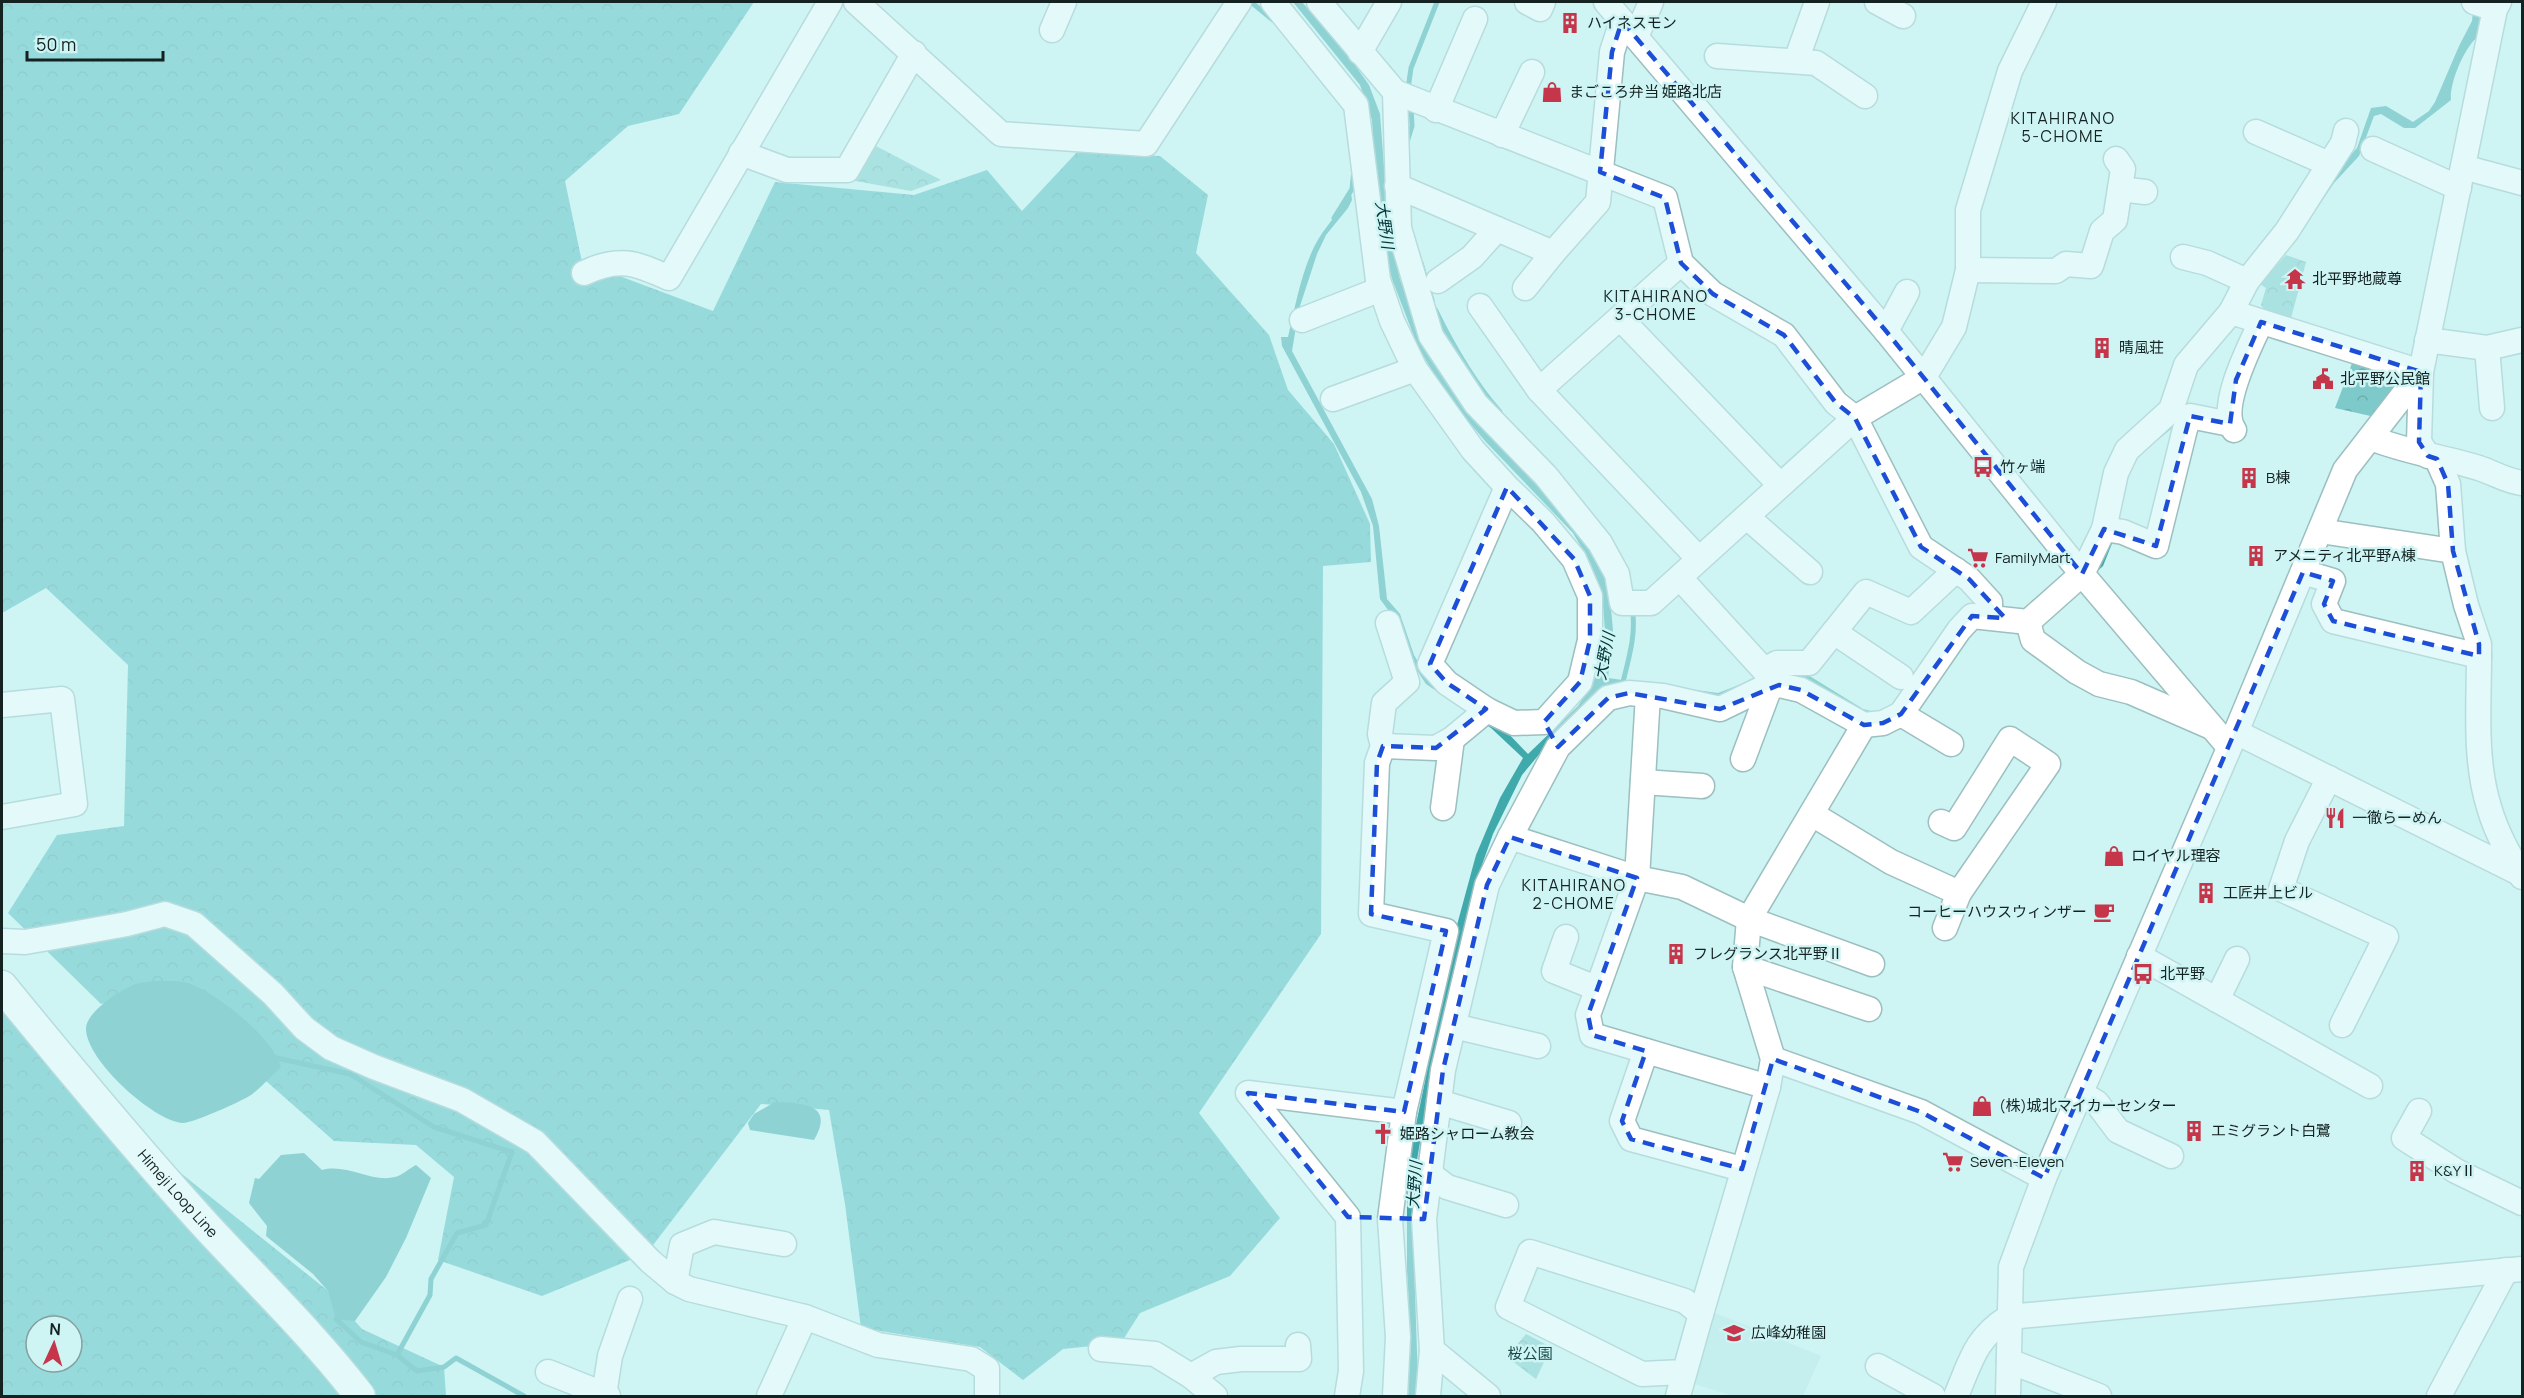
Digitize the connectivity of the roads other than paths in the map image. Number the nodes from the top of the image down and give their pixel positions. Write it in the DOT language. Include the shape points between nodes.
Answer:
graph roads {
  1 [pos="830,2"];
  2 [pos="856,2"];
  3 [pos="1062,2"];
  4 [pos="1239,2"];
  5 [pos="1273,2"];
  6 [pos="1319,2"];
  7 [pos="1389,2"];
  8 [pos="1527,2"];
  9 [pos="1544,2"];
  10 [pos="1606,2"];
  11 [pos="1651,2"];
  12 [pos="1817,2"];
  13 [pos="1878,2"];
  14 [pos="2044,2"];
  15 [pos="2489,4"];
  16 [pos="1903,16"];
  17 [pos="1475,19"];
  18 [pos="1629,29"];
  19 [pos="1052,30"];
  20 [pos="1360,52"];
  21 [pos="914,53"];
  22 [pos="1717,56"];
  23 [pos="1796,61"];
  24 [pos="1532,72"];
  25 [pos="1395,92"];
  26 [pos="1865,96"];
  27 [pos="1436,110"];
  28 [pos="2346,131"];
  29 [pos="2256,132"];
  30 [pos="1502,135"];
  31 [pos="2373,149"];
  32 [pos="741,153"];
  33 [pos="2116,159"];
  34 [pos="2329,164"];
  35 [pos="1600,172"];
  36 [pos="2461,178"];
  37 [pos="2523,183"];
  38 [pos="1397,186"];
  39 [pos="2120,189"];
  40 [pos="2145,192"];
  41 [pos="1497,229"];
  42 [pos="1553,254"];
  43 [pos="2183,256"];
  44 [pos="1681,263"];
  45 [pos="1968,270"];
  46 [pos="584,273"];
  47 [pos="1437,281"];
  48 [pos="2247,281"];
  49 [pos="1525,288"];
  50 [pos="1381,289"];
  51 [pos="1907,292"];
  52 [pos="1480,306"];
  53 [pos="2246,317"];
  54 [pos="1621,319"];
  55 [pos="1302,320"];
  56 [pos="1886,331"];
  57 [pos="2427,340"];
  58 [pos="2523,340"];
  59 [pos="2487,348"];
  60 [pos="1415,369"];
  61 [pos="2421,372"];
  62 [pos="1924,377"];
  63 [pos="1539,390"];
  64 [pos="1334,399"];
  65 [pos="2492,408"];
  66 [pos="1855,418"];
  67 [pos="2371,438"];
  68 [pos="2432,457"];
  69 [pos="2523,483"];
  70 [pos="1780,485"];
  71 [pos="1507,487"];
  72 [pos="1747,517"];
  73 [pos="2114,530"];
  74 [pos="2320,531"];
  75 [pos="2453,551"];
  76 [pos="1699,559"];
  77 [pos="1956,570"];
  78 [pos="1810,572"];
  79 [pos="2303,572"];
  80 [pos="1680,578"];
  81 [pos="2087,580"];
  82 [pos="1974,621"];
  83 [pos="1388,623"];
  84 [pos="2030,631"];
  85 [pos="1834,632"];
  86 [pos="2479,656"];
  87 [pos="1901,677"];
  88 [pos="1770,687"];
  89 [pos="1648,695"];
  90 [pos="2,705"];
  91 [pos="1901,714"];
  92 [pos="1481,715"];
  93 [pos="1544,722"];
  94 [pos="1864,725"];
  95 [pos="2211,727"];
  96 [pos="1452,739"];
  97 [pos="2233,739"];
  98 [pos="1951,744"];
  99 [pos="1383,746"];
  100 [pos="1558,747"];
  101 [pos="1743,759"];
  102 [pos="2329,778"];
  103 [pos="1643,782"];
  104 [pos="1702,786"];
  105 [pos="1443,808"];
  106 [pos="1812,814"];
  107 [pos="2,817"];
  108 [pos="1941,822"];
  109 [pos="1510,837"];
  110 [pos="2522,875"];
  111 [pos="1637,878"];
  112 [pos="1959,893"];
  113 [pos="1749,919"];
  114 [pos="1945,928"];
  115 [pos="2,941"];
  116 [pos="1560,941"];
  117 [pos="2139,956"];
  118 [pos="2237,959"];
  119 [pos="1872,963"];
  120 [pos="1745,967"];
  121 [pos="2,986"];
  122 [pos="1596,988"];
  123 [pos="2217,1000"];
  124 [pos="1869,1009"];
  125 [pos="2342,1025"];
  126 [pos="1454,1026"];
  127 [pos="1538,1046"];
  128 [pos="1646,1051"];
  129 [pos="1773,1059"];
  130 [pos="2370,1086"];
  131 [pos="1768,1087"];
  132 [pos="2080,1093"];
  133 [pos="1439,1102"];
  134 [pos="2419,1111"];
  135 [pos="1404,1112"];
  136 [pos="1509,1123"];
  137 [pos="2171,1156"];
  138 [pos="1742,1169"];
  139 [pos="1430,1174"];
  140 [pos="2044,1178"];
  141 [pos="2523,1203"];
  142 [pos="1506,1205"];
  143 [pos="1348,1217"];
  144 [pos="1390,1219"];
  145 [pos="1424,1219"];
  146 [pos="784,1244"];
  147 [pos="2518,1268"];
  148 [pos="675,1282"];
  149 [pos="630,1299"];
  150 [pos="1701,1314"];
  151 [pos="805,1317"];
  152 [pos="2009,1317"];
  153 [pos="1298,1345"];
  154 [pos="1101,1349"];
  155 [pos="1432,1350"];
  156 [pos="2009,1361"];
  157 [pos="1878,1366"];
  158 [pos="548,1372"];
  159 [pos="1683,1372"];
  160 [pos="1191,1376"];
  161 [pos="360,1396"];
  162 [pos="606,1396"];
  163 [pos="769,1396"];
  164 [pos="987,1396"];
  165 [pos="1215,1396"];
  166 [pos="1347,1396"];
  167 [pos="1395,1396"];
  168 [pos="1428,1396"];
  169 [pos="1486,1396"];
  170 [pos="1678,1396"];
  171 [pos="1933,1396"];
  172 [pos="1956,1396"];
  173 [pos="2008,1396"];
  174 [pos="2099,1396"];
  175 [pos="2439,1396"];
  1 -- 32 [label="street"];
  2 -- 21 [label="street"];
  3 -- 19 [label="street"];
  4 -- 21 [label="street" via="1146,144 1001,134"];
  5 -- 50 [label="street" via="1356,105"];
  6 -- 20 [label="street"];
  7 -- 20 [label="street"];
  8 -- 9 [label="street" via="1540,9"];
  10 -- 18 [label="street"];
  11 -- 18 [label="street"];
  12 -- 23 [label="street"];
  13 -- 16 [label="street"];
  14 -- 45 [label="street" via="2010,71 1968,210"];
  15 -- 36 [label="street"];
  17 -- 27 [label="street"];
  18 -- 35 [label="street" via="1612,52"];
  18 -- 56 [label="street"];
  20 -- 25 [label="street"];
  21 -- 32 [label="street" via="847,170 787,170"];
  22 -- 23 [label="street"];
  23 -- 26 [label="street" via="1816,63"];
  24 -- 30 [label="street"];
  25 -- 27 [label="street"];
  25 -- 38 [label="street"];
  27 -- 30 [label="street"];
  28 -- 34 [label="street"];
  29 -- 34 [label="street"];
  30 -- 35 [label="street"];
  31 -- 36 [label="street"];
  32 -- 46 [label="street" via="669,278 638,264 604,263"];
  33 -- 39 [label="street" via="2123,169"];
  34 -- 48 [label="street" via="2287,231"];
  35 -- 42 [label="street" via="1598,202"];
  35 -- 44 [label="street" via="1665,198"];
  36 -- 37 [label="street"];
  36 -- 57 [label="street"];
  38 -- 41 [label="street"];
  38 -- 80 [label="street" via="1398,228 1431,336 1476,404 1546,476 1600,543 1617,574 1622,603 1652,603"];
  39 -- 40 [label="street"];
  39 -- 45 [label="street" via="2115,220 2102,231 2091,266 2066,264 2056,271"];
  41 -- 42 [label="street"];
  41 -- 47 [label="street" via="1472,257"];
  42 -- 49 [label="street"];
  43 -- 48 [label="street"];
  44 -- 54 [label="street"];
  44 -- 66 [label="street" via="1713,294 1784,335 1836,403"];
  45 -- 62 [label="street" via="1954,327"];
  48 -- 53 [label="street"];
  50 -- 55 [label="street"];
  50 -- 60 [label="street"];
  51 -- 56 [label="street"];
  52 -- 63 [label="street"];
  53 -- 61 [label="street"];
  53 -- 73 [label="street" via="2186,366 2171,410 2127,450 2116,473"];
  53 -- 73 [label="street" via="2230,407 2232,427 2193,407 2156,546"];
  54 -- 63 [label="street"];
  54 -- 70 [label="street"];
  56 -- 62 [label="street"];
  57 -- 59 [label="street"];
  57 -- 61 [label="street"];
  58 -- 59 [label="street"];
  59 -- 65 [label="street"];
  60 -- 64 [label="street"];
  60 -- 71 [label="street" via="1473,450"];
  61 -- 67 [label="street"];
  61 -- 68 [label="street" via="2419,442"];
  62 -- 66 [label="street"];
  62 -- 81 [label="street"];
  63 -- 76 [label="street"];
  66 -- 70 [label="street"];
  66 -- 77 [label="street" via="1922,547"];
  67 -- 68 [label="street"];
  67 -- 74 [label="street" via="2345,470"];
  68 -- 69 [label="street"];
  68 -- 75 [label="street" via="2448,484"];
  70 -- 72 [label="street"];
  71 -- 92 [label="street" via="1431,664"];
  71 -- 93 [label="street" via="1574,559 1590,596 1590,640 1580,682"];
  72 -- 76 [label="street"];
  72 -- 78 [label="street"];
  73 -- 81 [label="street"];
  74 -- 75 [label="street"];
  74 -- 79 [label="street"];
  75 -- 86 [label="street"];
  76 -- 80 [label="street"];
  77 -- 82 [label="street" via="1990,602"];
  77 -- 85 [label="street" via="1911,612 1866,592"];
  79 -- 86 [label="street" via="2333,581 2324,604 2333,621"];
  79 -- 97 [label="street"];
  80 -- 85 [label="street" via="1764,670 1777,663 1809,663"];
  81 -- 84 [label="street"];
  81 -- 95 [label="street"];
  82 -- 84 [label="street"];
  82 -- 91 [label="street"];
  83 -- 99 [label="street" via="1407,682 1384,703 1380,734"];
  84 -- 95 [label="street" via="2077,672 2099,684 2131,692"];
  85 -- 87 [label="street"];
  86 -- 110 [label="street" via="2478,726 2488,805"];
  88 -- 89 [label="street" via="1720,708"];
  88 -- 94 [label="street" via="1801,690"];
  88 -- 101 [label="street"];
  89 -- 100 [label="street" via="1629,693 1608,698"];
  89 -- 103 [label="street"];
  90 -- 107 [label="street" via="62,699 75,804"];
  91 -- 94 [label="street" via="1883,723"];
  91 -- 98 [label="street"];
  92 -- 93 [label="street" via="1514,723"];
  92 -- 96 [label="street"];
  93 -- 100 [label="street"];
  94 -- 106 [label="street"];
  95 -- 97 [label="street"];
  96 -- 99 [label="street" via="1436,748"];
  96 -- 105 [label="street"];
  97 -- 102 [label="street"];
  97 -- 117 [label="street"];
  99 -- 135 [label="street" via="1377,763 1371,914 1446,931"];
  100 -- 109 [label="street"];
  102 -- 110 [label="street"];
  102 -- 125 [label="street" via="2297,841 2281,889 2386,937"];
  103 -- 104 [label="street"];
  103 -- 111 [label="street"];
  106 -- 112 [label="street" via="1892,862"];
  106 -- 113 [label="street"];
  108 -- 112 [label="street" via="1954,828 2010,739 2054,766 1987,870"];
  109 -- 111 [label="street"];
  109 -- 126 [label="street" via="1487,885"];
  111 -- 113 [label="street" via="1682,887"];
  111 -- 122 [label="street"];
  112 -- 114 [label="street"];
  113 -- 119 [label="street"];
  113 -- 120 [label="street"];
  115 -- 148 [label="street" via="25,942 165,914 194,924 273,994 304,1028 331,1048 462,1100 535,1142"];
  116 -- 122 [label="street" via="1554,971"];
  117 -- 123 [label="street"];
  117 -- 132 [label="street"];
  118 -- 123 [label="street"];
  120 -- 124 [label="street"];
  120 -- 129 [label="street"];
  121 -- 161 [label="main road, Himeji Loop Line" via="206,1226"];
  122 -- 128 [label="street" via="1588,1015 1592,1035"];
  123 -- 130 [label="street"];
  126 -- 127 [label="street"];
  126 -- 133 [label="street"];
  128 -- 131 [label="street"];
  128 -- 138 [label="street" via="1622,1121 1631,1139"];
  129 -- 131 [label="street"];
  129 -- 140 [label="street" via="1921,1112"];
  131 -- 138 [label="street"];
  132 -- 137 [label="street" via="2097,1103 2118,1131"];
  132 -- 140 [label="street"];
  133 -- 136 [label="street"];
  133 -- 139 [label="street"];
  134 -- 141 [label="street" via="2404,1138 2456,1171"];
  135 -- 143 [label="street" via="1248,1092"];
  135 -- 144 [label="street"];
  138 -- 150 [label="street"];
  139 -- 142 [label="street" via="1447,1187"];
  139 -- 145 [label="street"];
  140 -- 152 [label="street" via="2011,1267"];
  143 -- 144 [label="street"];
  143 -- 166 [label="street" via="1351,1371"];
  144 -- 145 [label="street"];
  144 -- 167 [label="street" via="1398,1337"];
  145 -- 155 [label="street"];
  146 -- 148 [label="street" via="714,1232 682,1245"];
  147 -- 152 [label="street"];
  147 -- 175 [label="street"];
  148 -- 151 [label="street" via="688,1289"];
  149 -- 162 [label="street" via="610,1356"];
  150 -- 159 [label="street"];
  150 -- 159 [label="street" via="1685,1301 1530,1252 1508,1307 1642,1374"];
  151 -- 163 [label="street"];
  151 -- 164 [label="street" via="878,1345 971,1359 987,1369"];
  152 -- 156 [label="street"];
  152 -- 172 [label="street" via="1979,1342"];
  153 -- 160 [label="street" via="1299,1359 1216,1362"];
  154 -- 160 [label="street" via="1155,1354"];
  155 -- 168 [label="street"];
  155 -- 169 [label="street"];
  156 -- 173 [label="street"];
  156 -- 174 [label="street"];
  157 -- 171 [label="street"];
  158 -- 162 [label="street"];
  159 -- 170 [label="street"];
  160 -- 165 [label="street"];
}
